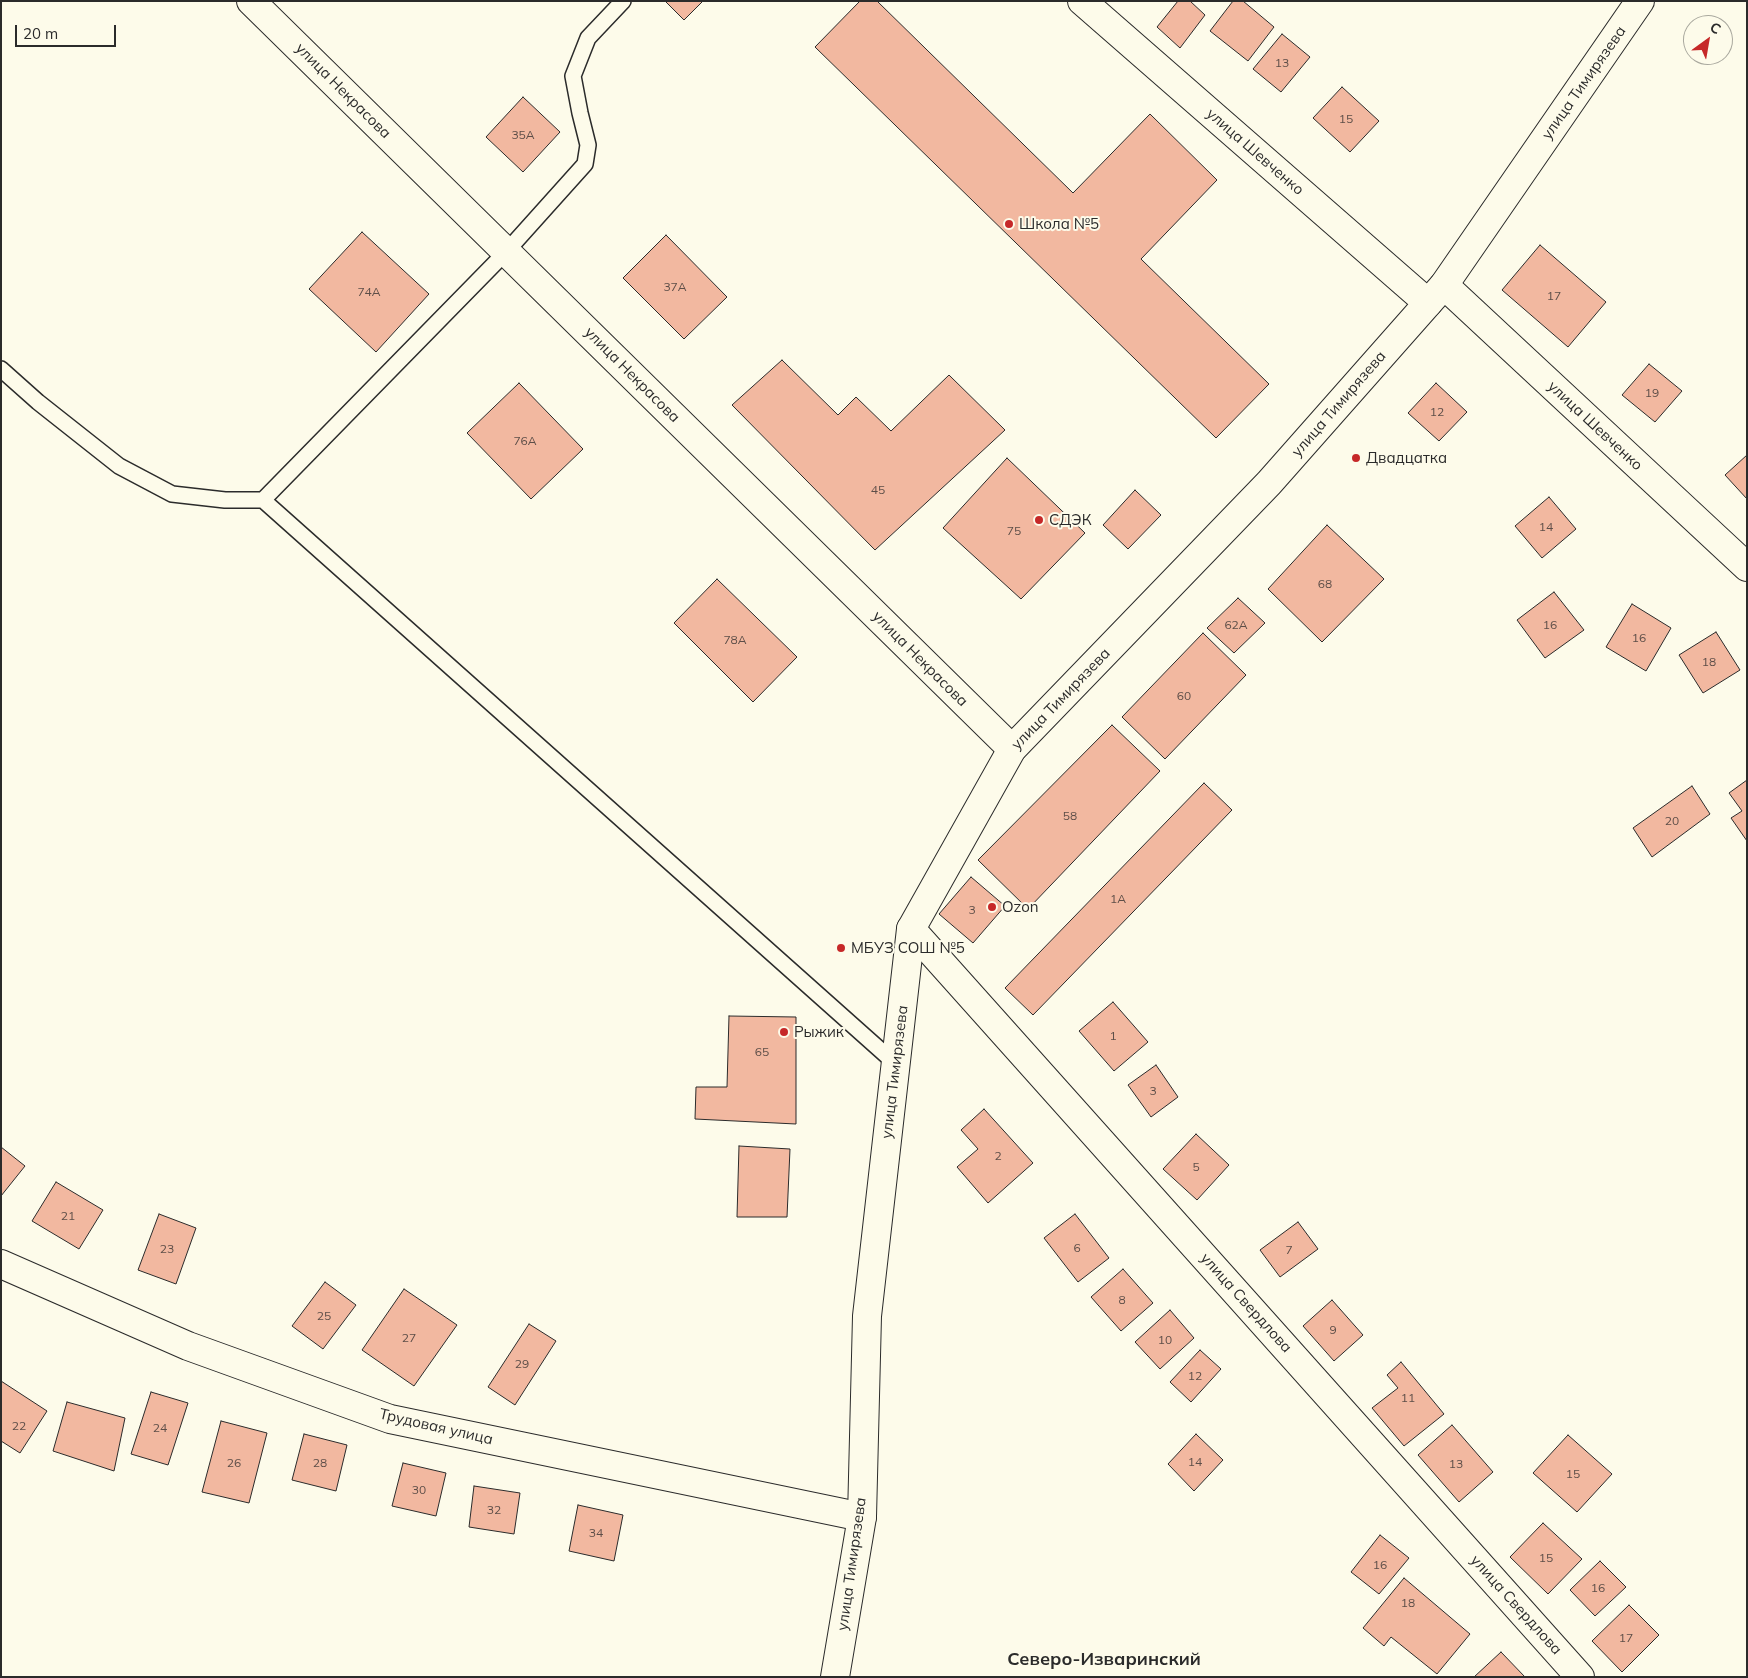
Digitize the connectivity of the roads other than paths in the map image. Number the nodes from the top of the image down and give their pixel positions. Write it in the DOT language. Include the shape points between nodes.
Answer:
graph roads {
  1 [pos="251,1"];
  2 [pos="623,1"];
  3 [pos="1082,1"];
  4 [pos="1640,1"];
  5 [pos="506,252"];
  6 [pos="1436,294"];
  7 [pos="1,369"];
  8 [pos="263,500"];
  9 [pos="1747,567"];
  10 [pos="1012,749"];
  11 [pos="911,929"];
  12 [pos="896,1064"];
  13 [pos="1,1264"];
  14 [pos="862,1517"];
  15 [pos="835,1677"];
  16 [pos="1580,1677"];
  1 -- 5 [label="main road, улица Некрасова"];
  2 -- 5 [label="lane" via="588,38 573,76 588,145 585,164"];
  3 -- 6 [label="main road, улица Шевченко"];
  4 -- 6 [label="main road, улица Тимирязева"];
  5 -- 8 [label="lane"];
  5 -- 10 [label="main road, улица Некрасова"];
  6 -- 9 [label="main road, улица Шевченко"];
  6 -- 10 [label="main road, улица Тимирязева" via="1269,483"];
  7 -- 8 [label="lane" via="119,466 172,494 225,500"];
  8 -- 12 [label="lane"];
  10 -- 11 [label="main road, улица Тимирязева"];
  11 -- 12 [label="main road, улица Тимирязева"];
  11 -- 16 [label="main road, улица Свердлова"];
  12 -- 14 [label="main road, улица Тимирязева" via="867,1316"];
  13 -- 14 [label="main road, Трудовая улица" via="188,1346 390,1419"];
  14 -- 15 [label="main road, улица Тимирязева"];
}
